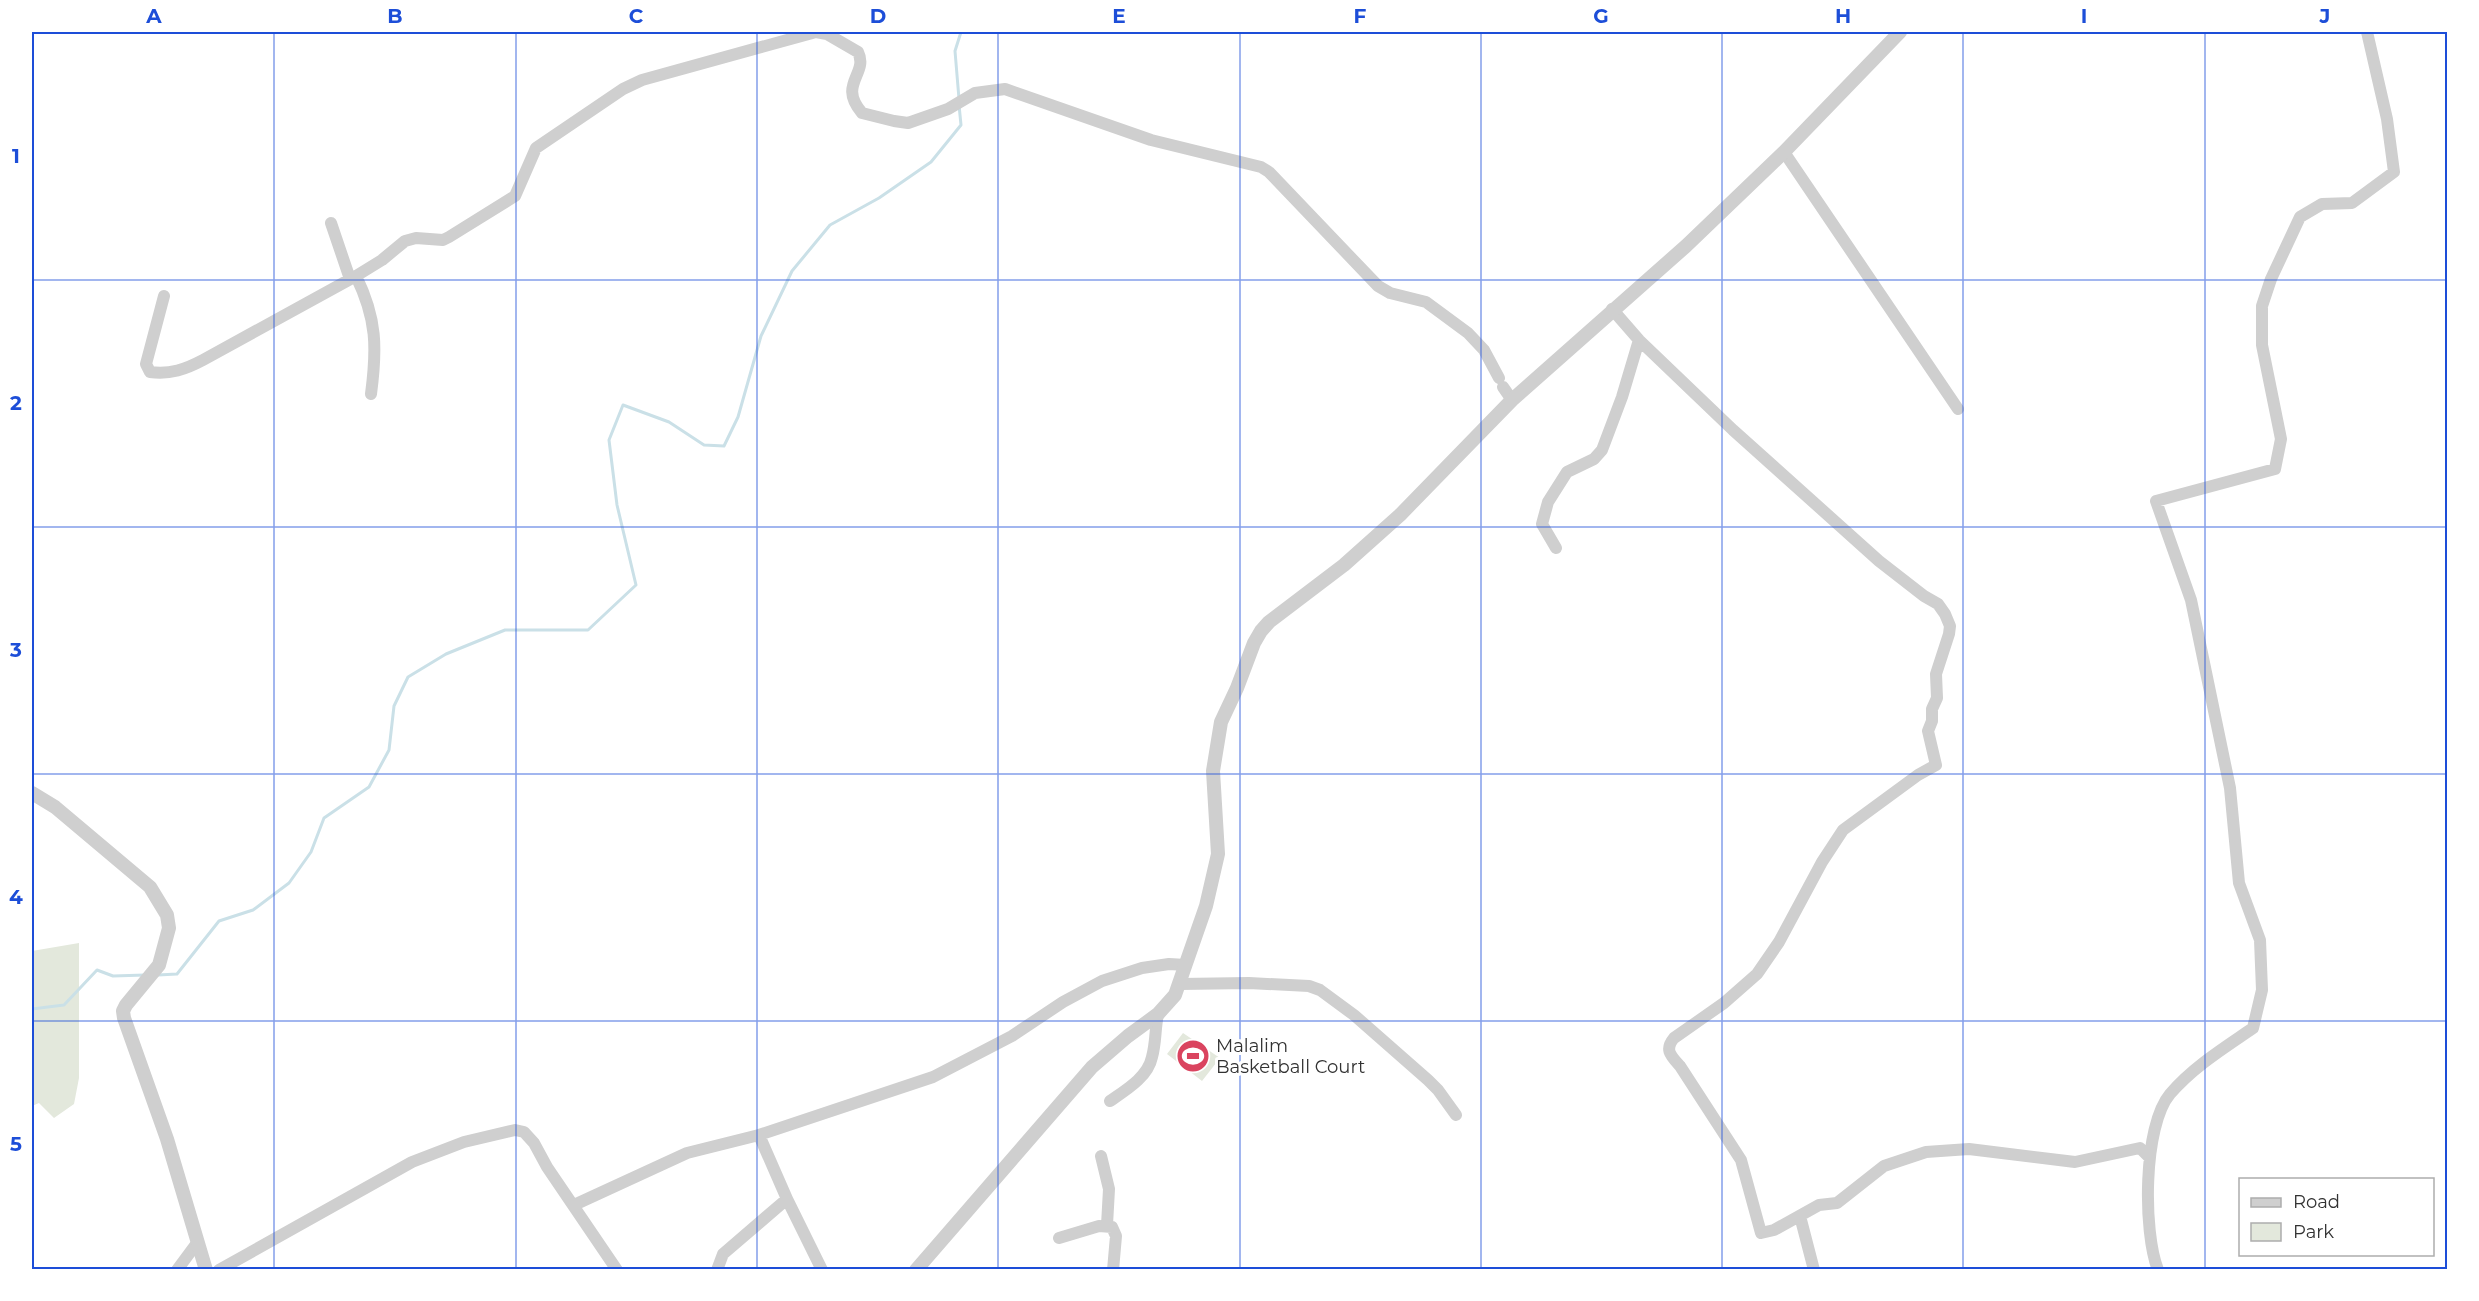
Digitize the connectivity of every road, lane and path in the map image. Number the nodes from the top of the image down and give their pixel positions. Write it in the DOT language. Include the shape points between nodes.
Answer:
graph roads {
  1 [pos="816,32"];
  2 [pos="1900,32"];
  3 [pos="2367,32"];
  4 [pos="1784,152"];
  5 [pos="331,223"];
  6 [pos="353,278"];
  7 [pos="164,296"];
  8 [pos="1612,309"];
  9 [pos="1639,340"];
  10 [pos="371,394"];
  11 [pos="1512,400"];
  12 [pos="1958,409"];
  13 [pos="1556,548"];
  14 [pos="32,793"];
  15 [pos="1186,965"];
  16 [pos="1180,984"];
  17 [pos="1158,1014"];
  18 [pos="1110,1101"];
  19 [pos="1456,1115"];
  20 [pos="759,1135"];
  21 [pos="1101,1156"];
  22 [pos="2149,1157"];
  23 [pos="787,1200"];
  24 [pos="574,1205"];
  25 [pos="1800,1216"];
  26 [pos="1107,1225"];
  27 [pos="1059,1238"];
  28 [pos="197,1243"];
  29 [pos="177,1269"];
  30 [pos="206,1269"];
  31 [pos="219,1269"];
  32 [pos="616,1269"];
  33 [pos="717,1269"];
  34 [pos="822,1269"];
  35 [pos="916,1269"];
  36 [pos="1113,1269"];
  37 [pos="1814,1269"];
  38 [pos="2158,1269"];
  1 -- 6 [label="street" via="642,80 623,90 536,148 515,196 443,240 405,241"];
  1 -- 11 [label="street" via="858,52 861,63 852,96 862,113 908,123 948,109 975,93 1005,89 1151,140 1261,167 1378,286 1426,302 1474,339"];
  2 -- 4 [label="street"];
  3 -- 22 [label="street" via="2387,119 2394,172 2352,203 2322,204 2300,217 2271,279 2262,306 2262,345 2281,439 2275,469 2156,501 2191,600 2230,788 2239,883 2260,940 2262,990 2253,1028 2207,1059 2169,1096 2160,1111"];
  4 -- 8 [label="street" via="1693,240"];
  4 -- 12 [label="street"];
  5 -- 6 [label="street"];
  6 -- 7 [label="street" via="180,372 156,373 150,372 146,364"];
  6 -- 10 [label="street" via="364,292 374,335"];
  8 -- 9 [label="street"];
  8 -- 11 [label="street"];
  9 -- 13 [label="street" via="1602,450 1594,459 1567,472 1548,502 1542,524"];
  9 -- 25 [label="street" via="1879,561 1938,604 1950,626 1936,674 1938,698 1928,731 1936,765 1843,830 1779,942 1756,974 1668,1045 1669,1053 1741,1160 1761,1233"];
  11 -- 15 [label="street" via="1376,537 1261,631 1217,736 1213,771 1218,854"];
  14 -- 28 [label="street" via="56,807 150,887 167,915 169,928 159,965 126,1005 124,1018 182,1183"];
  15 -- 16 [label="street"];
  15 -- 20 [label="street" via="1142,968 1102,981 1012,1036 933,1077"];
  16 -- 17 [label="street"];
  16 -- 19 [label="street" via="1249,983 1320,990 1428,1080"];
  17 -- 18 [label="street" via="1152,1060 1145,1072"];
  17 -- 35 [label="street" via="1092,1067"];
  20 -- 23 [label="street"];
  20 -- 24 [label="street" via="687,1154"];
  21 -- 26 [label="street" via="1109,1189"];
  22 -- 25 [label="street" via="2140,1148 2075,1162 1969,1149 1926,1152 1884,1166 1844,1199 1820,1205"];
  22 -- 38 [label="street" via="2152,1248"];
  23 -- 33 [label="street" via="723,1254"];
  23 -- 34 [label="street"];
  24 -- 31 [label="street" via="534,1143 524,1132 515,1130 464,1142 412,1162"];
  24 -- 32 [label="street"];
  25 -- 37 [label="street"];
  26 -- 27 [label="street"];
  26 -- 36 [label="street" via="1116,1236"];
  28 -- 29 [label="street"];
  28 -- 30 [label="street"];
}
